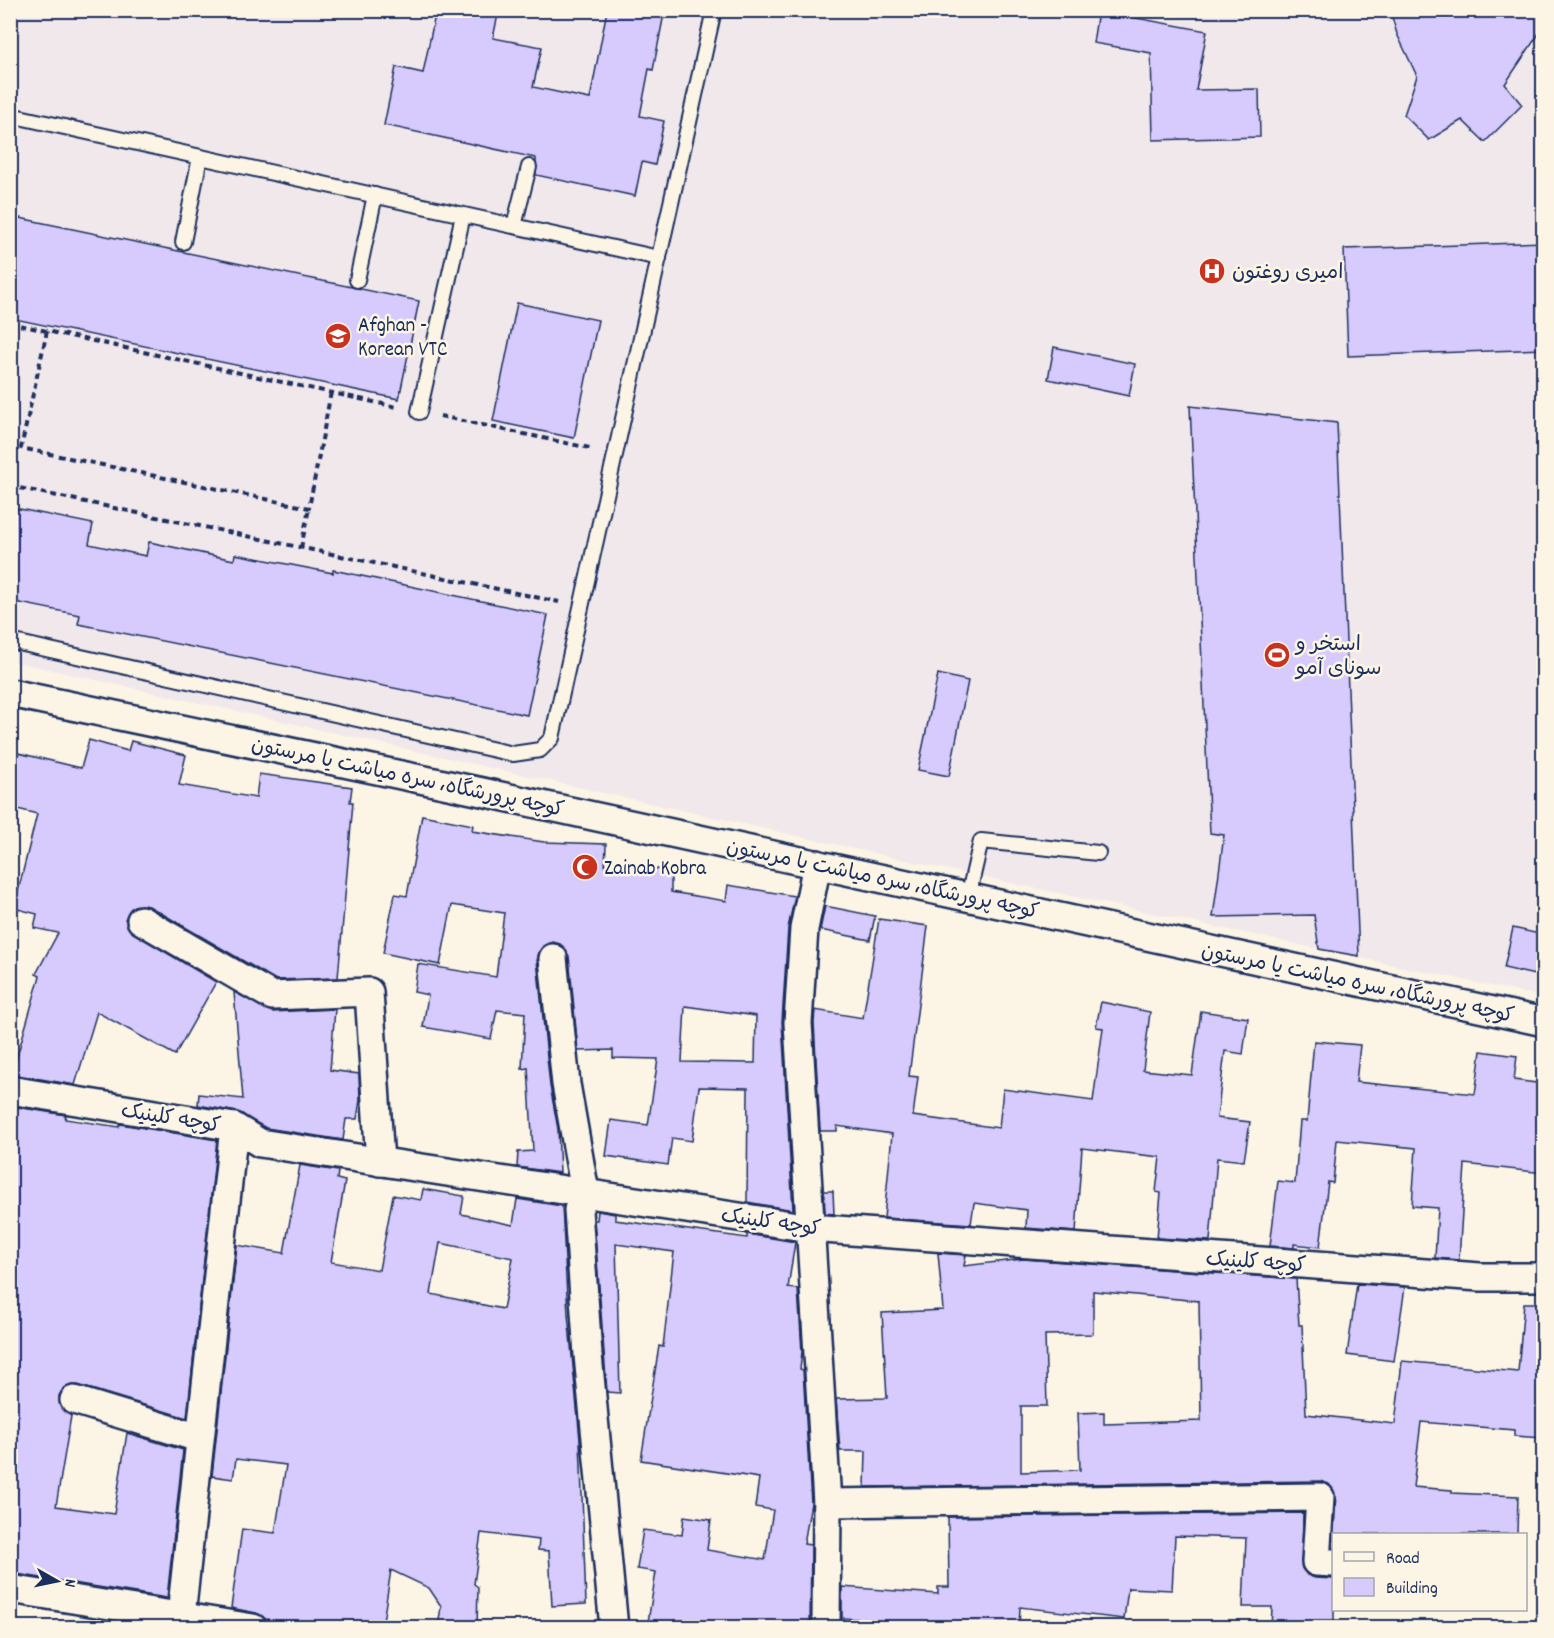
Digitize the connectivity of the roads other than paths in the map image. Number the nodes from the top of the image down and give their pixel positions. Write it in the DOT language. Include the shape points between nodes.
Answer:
graph roads {
  1 [pos="714,10"];
  2 [pos="10,115"];
  3 [pos="200,157"];
  4 [pos="529,167"];
  5 [pos="375,195"];
  6 [pos="463,215"];
  7 [pos="514,226"];
  8 [pos="183,242"];
  9 [pos="659,258"];
  10 [pos="357,280"];
  11 [pos="419,412"];
  12 [pos="10,641"];
  13 [pos="10,693"];
  14 [pos="1098,853"];
  15 [pos="818,864"];
  16 [pos="968,897"];
  17 [pos="141,920"];
  18 [pos="554,958"];
  19 [pos="1544,1022"];
  20 [pos="10,1090"];
  21 [pos="234,1127"];
  22 [pos="380,1162"];
  23 [pos="585,1192"];
  24 [pos="810,1228"];
  25 [pos="1544,1277"];
  26 [pos="74,1400"];
  27 [pos="199,1438"];
  28 [pos="827,1503"];
  29 [pos="1332,1563"];
  30 [pos="10,1589"];
  31 [pos="181,1616"];
  32 [pos="253,1628"];
  33 [pos="614,1628"];
  34 [pos="826,1628"];
  1 -- 9 [label="lane"];
  2 -- 3 [label="lane"];
  3 -- 5 [label="lane"];
  3 -- 8 [label="lane"];
  4 -- 7 [label="lane"];
  5 -- 6 [label="lane"];
  5 -- 10 [label="lane"];
  6 -- 7 [label="lane"];
  6 -- 11 [label="lane"];
  7 -- 9 [label="lane"];
  9 -- 12 [label="lane" via="552,738 540,750 513,754"];
  13 -- 15 [label="street, کوچه پرورشگاه، سره میاشت یا مرستون"];
  14 -- 16 [label="lane" via="981,842"];
  15 -- 16 [label="street, کوچه پرورشگاه، سره میاشت یا مرستون"];
  15 -- 24 [label="street" via="804,929 798,1023"];
  16 -- 19 [label="street, کوچه پرورشگاه، سره میاشت یا مرستون"];
  17 -- 22 [label="street" via="272,996 369,992"];
  18 -- 23 [label="street" via="566,1084"];
  20 -- 21 [label="street, کوچه کلینیک"];
  21 -- 22 [label="street, کوچه کلینیک" via="260,1143"];
  21 -- 27 [label="street"];
  22 -- 23 [label="street, کوچه کلینیک"];
  23 -- 24 [label="street, کوچه کلینیک"];
  23 -- 33 [label="street" via="578,1210"];
  24 -- 25 [label="street, کوچه کلینیک" via="1480,1277"];
  24 -- 28 [label="street"];
  26 -- 27 [label="street"];
  27 -- 31 [label="street"];
  28 -- 29 [label="street" via="1320,1497 1316,1562"];
  28 -- 34 [label="street"];
  30 -- 31 [label="street"];
  31 -- 32 [label="street"];
}
